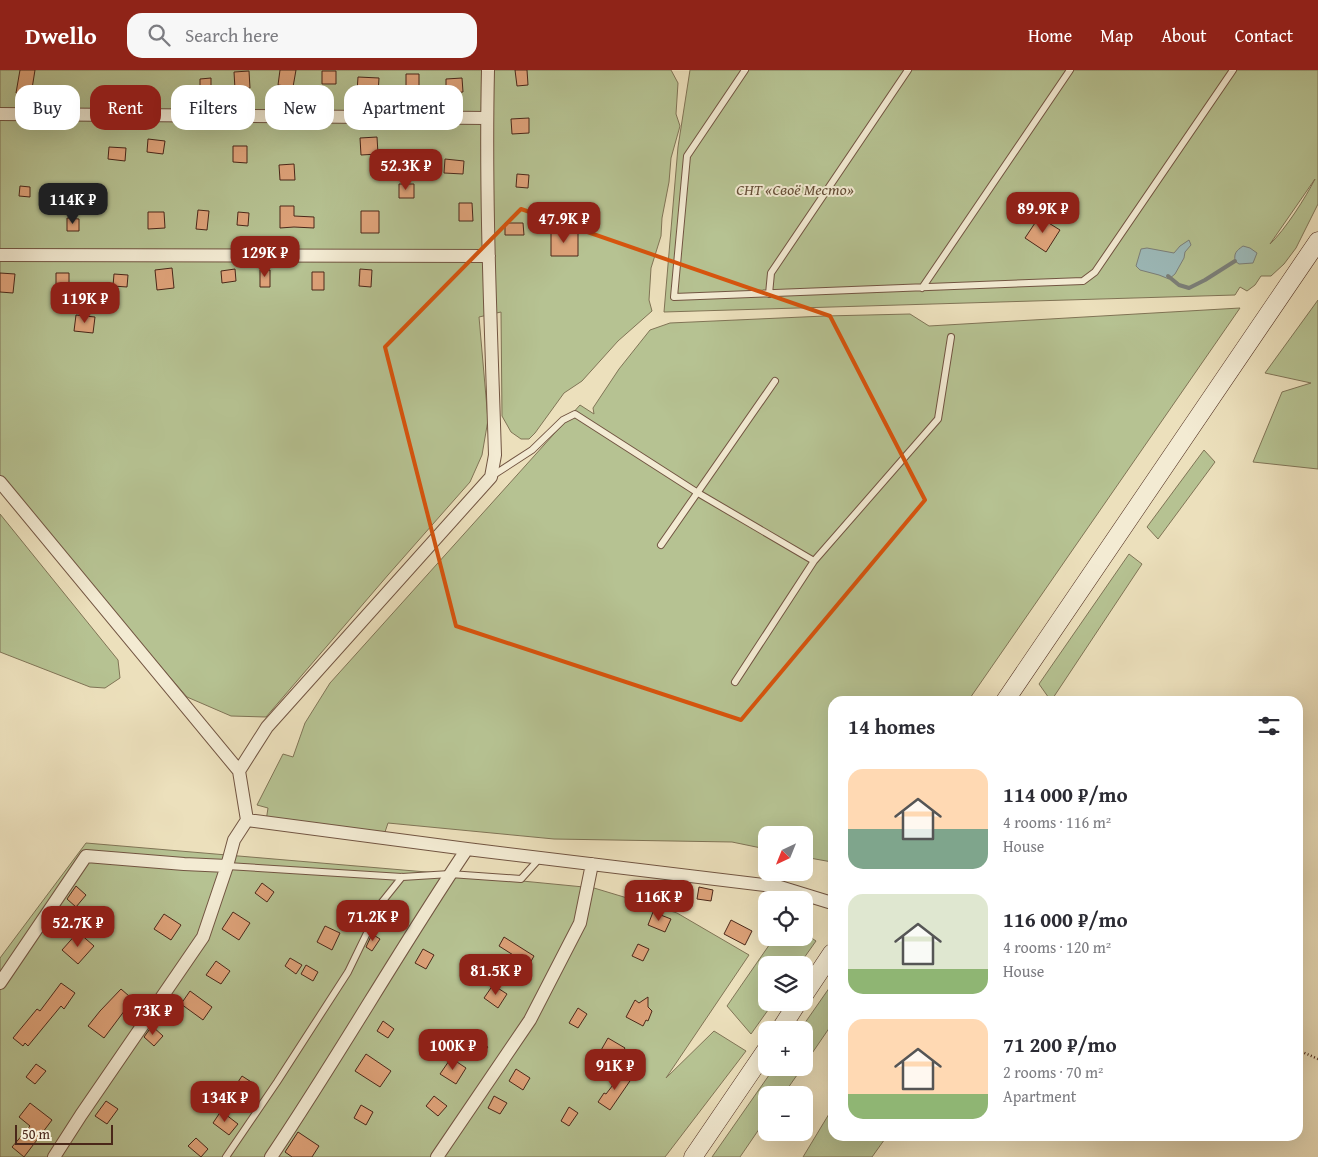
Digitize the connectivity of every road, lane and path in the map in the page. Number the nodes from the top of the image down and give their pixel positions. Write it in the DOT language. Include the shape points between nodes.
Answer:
graph roads {
  1 [pos="488,70"];
  2 [pos="745,70"];
  3 [pos="908,70"];
  4 [pos="1070,70"];
  5 [pos="1233,70"];
  6 [pos="0,114"];
  7 [pos="487,118"];
  8 [pos="1318,241"];
  9 [pos="0,255"];
  10 [pos="488,256"];
  11 [pos="922,288"];
  12 [pos="769,294"];
  13 [pos="951,336"];
  14 [pos="776,381"];
  15 [pos="491,476"];
  16 [pos="0,482"];
  17 [pos="698,492"];
  18 [pos="661,545"];
  19 [pos="814,561"];
  20 [pos="734,682"];
  21 [pos="1008,696"];
  22 [pos="239,771"];
  23 [pos="247,820"];
  24 [pos="467,849"];
  25 [pos="540,858"];
  26 [pos="592,864"];
  27 [pos="227,866"];
  28 [pos="450,874"];
  29 [pos="402,877"];
  30 [pos="828,902"];
  31 [pos="828,958"];
  32 [pos="813,981"];
  33 [pos="0,983"];
  34 [pos="1303,1052"];
  35 [pos="1318,1059"];
  36 [pos="758,1062"];
  37 [pos="54,1157"];
  38 [pos="226,1157"];
  39 [pos="271,1157"];
  40 [pos="437,1157"];
  41 [pos="693,1157"];
  1 -- 7 [label="street"];
  2 -- 12 [label="lane" via="687,156 674,298"];
  3 -- 12 [label="lane" via="771,272"];
  4 -- 11 [label="lane"];
  5 -- 11 [label="lane" via="1095,272 1083,282"];
  6 -- 7 [label="street"];
  7 -- 10 [label="street"];
  8 -- 21 [label="main road"];
  9 -- 10 [label="street"];
  10 -- 15 [label="street" via="495,455"];
  11 -- 12 [label="lane"];
  13 -- 19 [label="lane" via="938,419"];
  14 -- 17 [label="lane"];
  15 -- 17 [label="lane" via="532,450 563,420 575,414"];
  15 -- 22 [label="street" via="267,727"];
  16 -- 22 [label="street"];
  17 -- 18 [label="lane"];
  17 -- 19 [label="lane"];
  19 -- 20 [label="lane"];
  22 -- 23 [label="street"];
  23 -- 24 [label="street"];
  23 -- 27 [label="street" via="234,840"];
  24 -- 25 [label="street"];
  24 -- 28 [label="street"];
  25 -- 26 [label="street"];
  25 -- 28 [label="lane" via="521,879"];
  26 -- 30 [label="street" via="780,887"];
  26 -- 40 [label="street" via="580,923 530,1020"];
  27 -- 29 [label="lane"];
  27 -- 33 [label="street" via="86,856"];
  27 -- 37 [label="street" via="203,937"];
  28 -- 29 [label="lane"];
  28 -- 39 [label="street"];
  29 -- 38 [label="lane" via="382,902 348,972"];
  31 -- 32 [label="main road"];
  34 -- 35 [label="path"];
  36 -- 41 [label="main road"];
}
